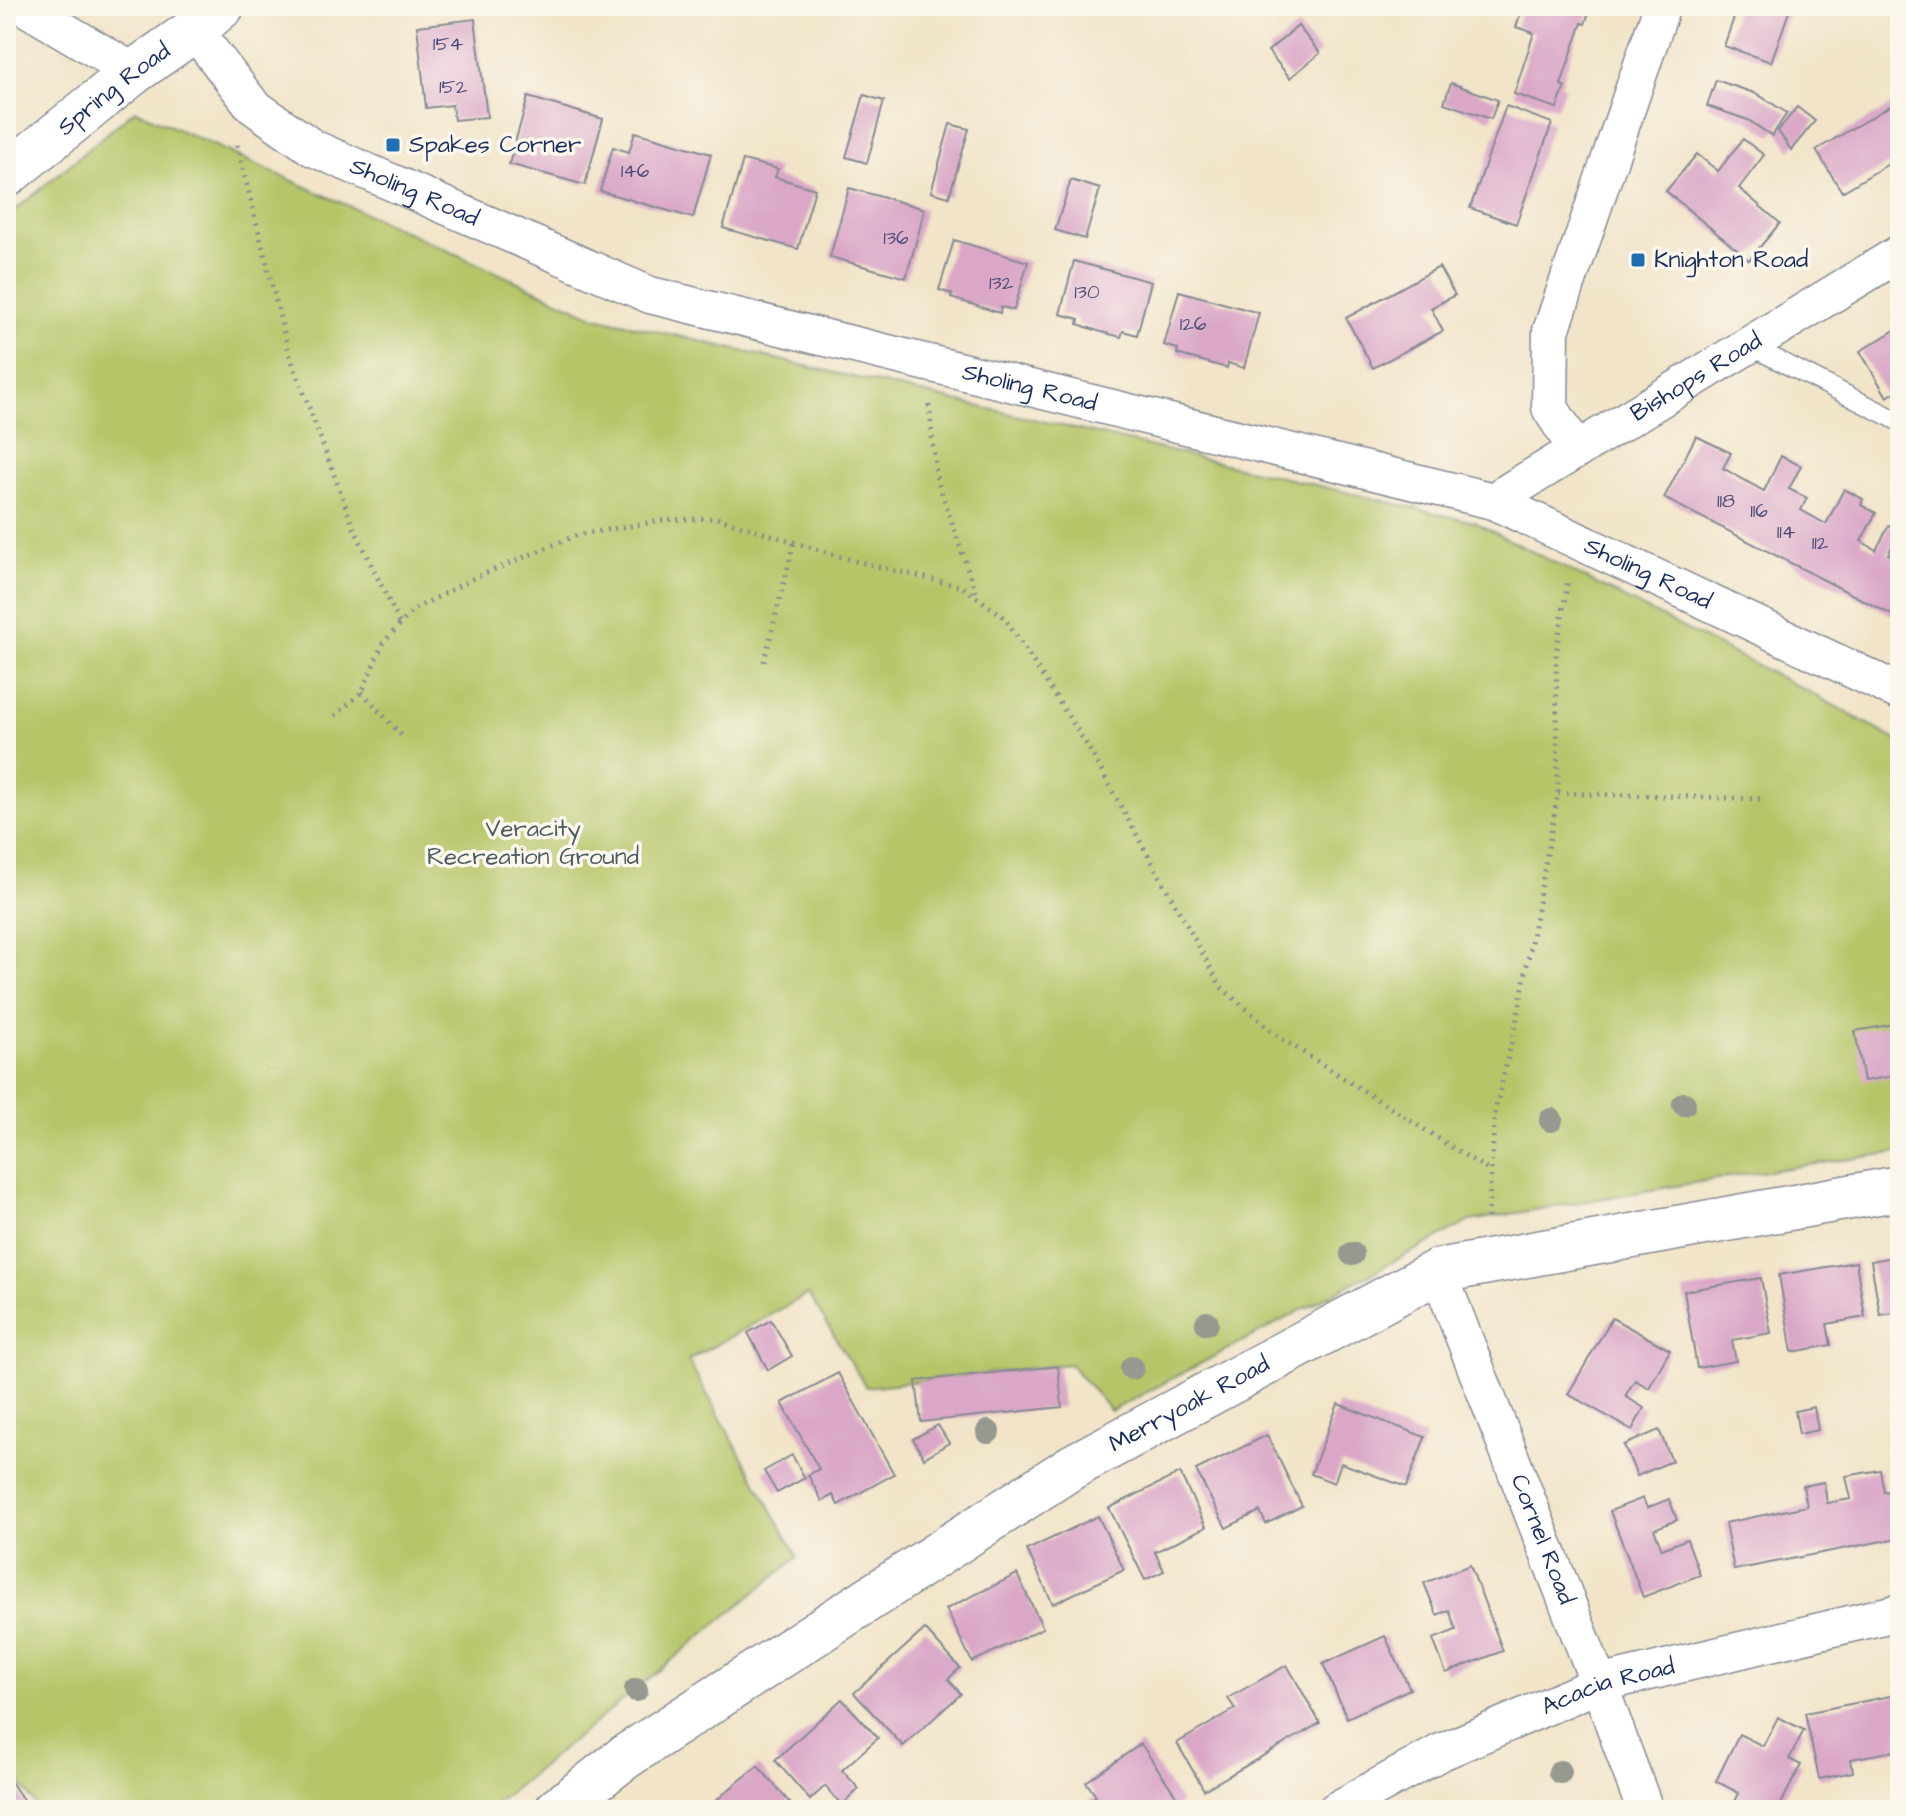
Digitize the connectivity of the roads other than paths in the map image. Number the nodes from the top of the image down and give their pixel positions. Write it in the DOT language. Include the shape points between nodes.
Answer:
graph roads {
  1 [pos="23,6"];
  2 [pos="1662,6"];
  3 [pos="208,18"];
  4 [pos="134,72"];
  5 [pos="6,175"];
  6 [pos="1900,253"];
  7 [pos="1750,346"];
  8 [pos="1900,422"];
  9 [pos="1577,450"];
  10 [pos="1493,501"];
  11 [pos="1900,692"];
  12 [pos="1900,1188"];
  13 [pos="1438,1271"];
  14 [pos="1900,1612"];
  15 [pos="1599,1684"];
  16 [pos="557,1810"];
  17 [pos="1336,1810"];
  18 [pos="1645,1810"];
  1 -- 4 [label="street"];
  2 -- 9 [label="street" via="1551,331 1550,408"];
  3 -- 4 [label="street, Spring Road"];
  3 -- 10 [label="street, Sholing Road" via="253,106 313,148 650,295"];
  4 -- 5 [label="street, Spring Road"];
  6 -- 7 [label="street, Bishops Road"];
  7 -- 8 [label="lane"];
  7 -- 9 [label="street, Bishops Road"];
  9 -- 10 [label="street, Bishops Road"];
  10 -- 11 [label="street, Sholing Road"];
  12 -- 13 [label="street, Merryoak Road"];
  13 -- 15 [label="street, Cornel Road"];
  13 -- 16 [label="street, Merryoak Road" via="1072,1467 625,1757"];
  14 -- 15 [label="street, Acacia Road"];
  15 -- 17 [label="street, Acacia Road" via="1439,1753"];
  15 -- 18 [label="street, Cornel Road"];
}
